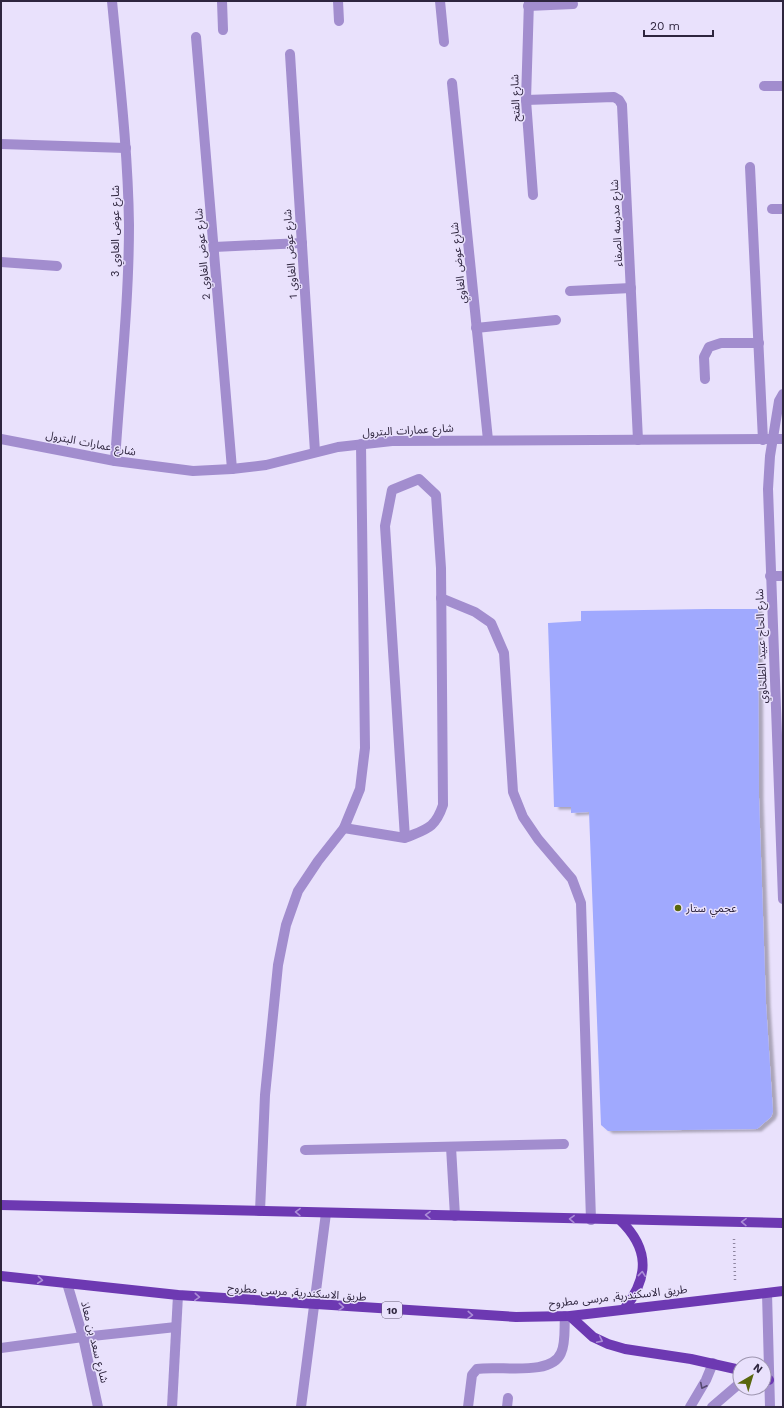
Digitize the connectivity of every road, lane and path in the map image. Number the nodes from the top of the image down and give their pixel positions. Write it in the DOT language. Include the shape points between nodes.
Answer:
graph roads {
  1 [pos="112,1"];
  2 [pos="222,1"];
  3 [pos="338,1"];
  4 [pos="440,1"];
  5 [pos="528,3"];
  6 [pos="573,4"];
  7 [pos="339,21"];
  8 [pos="223,30"];
  9 [pos="196,37"];
  10 [pos="444,42"];
  11 [pos="290,54"];
  12 [pos="452,83"];
  13 [pos="764,86"];
  14 [pos="783,86"];
  15 [pos="526,100"];
  16 [pos="1,144"];
  17 [pos="126,148"];
  18 [pos="750,167"];
  19 [pos="533,195"];
  20 [pos="772,209"];
  21 [pos="783,209"];
  22 [pos="302,243"];
  23 [pos="214,247"];
  24 [pos="1,262"];
  25 [pos="57,266"];
  26 [pos="631,288"];
  27 [pos="570,291"];
  28 [pos="556,320"];
  29 [pos="476,328"];
  30 [pos="759,343"];
  31 [pos="705,379"];
  32 [pos="783,394"];
  33 [pos="1,439"];
  34 [pos="773,439"];
  35 [pos="488,440"];
  36 [pos="638,440"];
  37 [pos="361,444"];
  38 [pos="315,452"];
  39 [pos="115,461"];
  40 [pos="232,470"];
  41 [pos="770,576"];
  42 [pos="783,576"];
  43 [pos="442,598"];
  44 [pos="780,739"];
  45 [pos="344,828"];
  46 [pos="405,838"];
  47 [pos="783,899"];
  48 [pos="564,1144"];
  49 [pos="451,1147"];
  50 [pos="305,1150"];
  51 [pos="1,1205"];
  52 [pos="260,1211"];
  53 [pos="326,1213"];
  54 [pos="455,1216"];
  55 [pos="591,1220"];
  56 [pos="620,1220"];
  57 [pos="734,1222"];
  58 [pos="783,1223"];
  59 [pos="1,1276"];
  60 [pos="67,1284"];
  61 [pos="783,1291"];
  62 [pos="767,1292"];
  63 [pos="178,1296"];
  64 [pos="736,1296"];
  65 [pos="314,1305"];
  66 [pos="625,1308"];
  67 [pos="567,1316"];
  68 [pos="176,1327"];
  69 [pos="83,1336"];
  70 [pos="1,1348"];
  71 [pos="767,1356"];
  72 [pos="713,1363"];
  73 [pos="732,1368"];
  74 [pos="732,1390"];
  75 [pos="769,1396"];
  76 [pos="98,1407"];
  77 [pos="172,1407"];
  78 [pos="301,1407"];
  79 [pos="468,1407"];
  80 [pos="690,1407"];
  81 [pos="712,1407"];
  82 [pos="770,1407"];
  1 -- 17 [label="street, شارع عوض الغاوي 3"];
  2 -- 8 [label="street"];
  3 -- 7 [label="street"];
  4 -- 10 [label="street"];
  5 -- 6 [label="street"];
  5 -- 15 [label="street, شارع الفتح"];
  9 -- 23 [label="street, شارع عوض الغاوي 2"];
  11 -- 22 [label="street, شارع عوض الغاوي 1"];
  12 -- 29 [label="street, شارع عوض الغاوي"];
  13 -- 14 [label="street"];
  15 -- 19 [label="street, شارع الفتح"];
  15 -- 26 [label="street, شارع مدرسه الصفاء" via="614,97 622,105"];
  16 -- 17 [label="street"];
  17 -- 39 [label="street, شارع عوض الغاوي 3" via="128,263"];
  18 -- 30 [label="street"];
  20 -- 21 [label="street"];
  22 -- 23 [label="street"];
  22 -- 38 [label="street, شارع عوض الغاوي 1"];
  23 -- 40 [label="street, شارع عوض الغاوي 2"];
  24 -- 25 [label="street"];
  26 -- 27 [label="street"];
  26 -- 36 [label="street, شارع مدرسه الصفاء"];
  28 -- 29 [label="street"];
  29 -- 35 [label="street, شارع عوض الغاوي"];
  30 -- 31 [label="street" via="721,343 709,347 704,357"];
  30 -- 34 [label="street"];
  32 -- 34 [label="street, شارع الحاج عبيد الطلخاوي" via="779,400"];
  33 -- 39 [label="street, شارع عمارات البترول"];
  34 -- 36 [label="street, شارع عمارات البترول"];
  34 -- 41 [label="street, شارع الحاج عبيد الطلخاوي" via="768,472"];
  35 -- 36 [label="street, شارع عمارات البترول"];
  35 -- 37 [label="street, شارع عمارات البترول" via="414,440"];
  37 -- 38 [label="street, شارع عمارات البترول"];
  37 -- 45 [label="street" via="365,748 360,789"];
  38 -- 40 [label="street, شارع عمارات البترول" via="284,461"];
  39 -- 40 [label="street, شارع عمارات البترول" via="194,471"];
  41 -- 42 [label="street"];
  41 -- 44 [label="street, شارع الحاج عبيد الطلخاوي"];
  43 -- 46 [label="street" via="443,805 440,816 432,826"];
  43 -- 46 [label="street" via="436,495 419,479 392,490 385,526"];
  43 -- 55 [label="street" via="491,623 504,653 513,792 522,816 530,828 572,879 580,903"];
  44 -- 47 [label="street, شارع الحاج عبيد الطلخاوي"];
  45 -- 46 [label="street"];
  45 -- 52 [label="street" via="298,891 286,924 278,964 265,1095"];
  48 -- 49 [label="street"];
  49 -- 50 [label="street"];
  49 -- 54 [label="street"];
  51 -- 52 [label="main road"];
  53 -- 52 [label="main road, one-way"];
  54 -- 53 [label="main road, one-way"];
  53 -- 65 [label="street"];
  55 -- 54 [label="main road, one-way"];
  55 -- 56 [label="main road"];
  56 -- 57 [label="main road"];
  66 -- 56 [label="main road, one-way" via="636,1295 642,1280 643,1263 640,1246"];
  58 -- 57 [label="main road, one-way"];
  57 -- 64 [label="path"];
  59 -- 60 [label="main road, طريق الاسكندرية, مرسى مطروح / 10, one-way"];
  60 -- 63 [label="main road, طريق الاسكندرية, مرسى مطروح / 10"];
  60 -- 69 [label="street, شارع سعد بن معاذ"];
  61 -- 62 [label="main road, طريق الاسكندرية, مرسى مطروح / 10"];
  62 -- 64 [label="main road, طريق الاسكندرية, مرسى مطروح / 10"];
  62 -- 71 [label="street"];
  63 -- 65 [label="main road, طريق الاسكندرية, مرسى مطروح / 10, one-way"];
  63 -- 68 [label="street"];
  64 -- 66 [label="main road, طريق الاسكندرية, مرسى مطروح / 10"];
  65 -- 67 [label="main road, طريق الاسكندرية, مرسى مطروح / 10, one-way" via="516,1317"];
  65 -- 78 [label="street"];
  66 -- 67 [label="main road, طريق الاسكندرية, مرسى مطروح / 10"];
  67 -- 72 [label="main road, one-way" via="593,1337 608,1344"];
  67 -- 79 [label="street" via="562,1352 554,1362 542,1367 478,1369 472,1375"];
  68 -- 69 [label="street"];
  68 -- 77 [label="street"];
  69 -- 70 [label="street"];
  69 -- 76 [label="street, شارع سعد بن معاذ"];
  72 -- 73 [label="main road"];
  72 -- 80 [label="street, one-way"];
  74 -- 81 [label="street"];
  75 -- 82 [label="street"];
}
